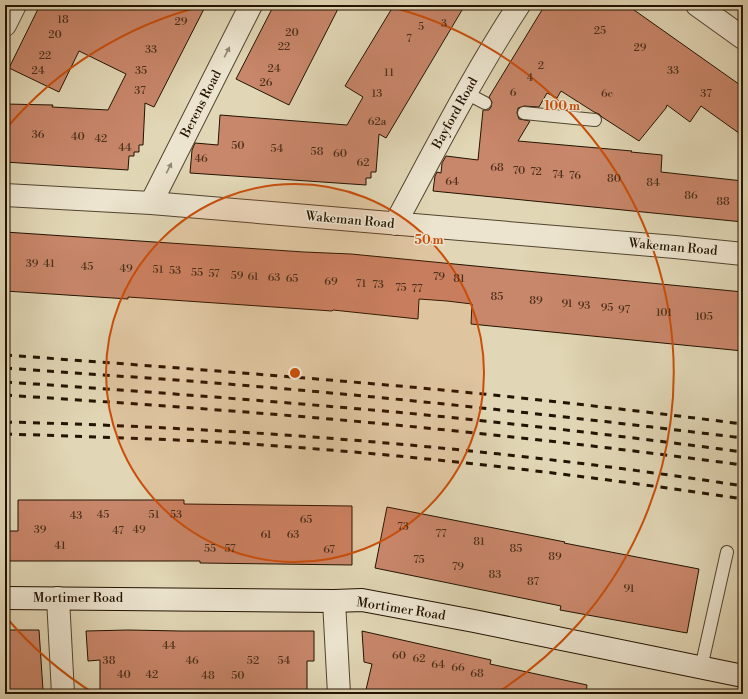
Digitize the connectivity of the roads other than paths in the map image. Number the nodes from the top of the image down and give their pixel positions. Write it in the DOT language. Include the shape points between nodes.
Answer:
graph roads {
  1 [pos="15,5"];
  2 [pos="251,5"];
  3 [pos="519,5"];
  4 [pos="697,5"];
  5 [pos="5,26"];
  6 [pos="743,38"];
  7 [pos="466,93"];
  8 [pos="485,103"];
  9 [pos="524,113"];
  10 [pos="595,120"];
  11 [pos="5,195"];
  12 [pos="151,203"];
  13 [pos="395,224"];
  14 [pos="743,254"];
  15 [pos="727,552"];
  16 [pos="5,598"];
  17 [pos="58,598"];
  18 [pos="334,601"];
  19 [pos="701,668"];
  20 [pos="743,676"];
  21 [pos="63,694"];
  22 [pos="339,694"];
  1 -- 5 [label="street"];
  12 -- 2 [label="street, Berens Road, one-way"];
  3 -- 7 [label="street, Bayford Road" via="501,31"];
  4 -- 6 [label="street"];
  7 -- 8 [label="lane"];
  7 -- 13 [label="street, Bayford Road"];
  9 -- 10 [label="lane"];
  11 -- 12 [label="street, Wakeman Road"];
  12 -- 13 [label="street, Wakeman Road"];
  13 -- 14 [label="street, Wakeman Road"];
  15 -- 19 [label="lane"];
  16 -- 17 [label="street, Mortimer Road"];
  17 -- 18 [label="street, Mortimer Road"];
  17 -- 21 [label="street"];
  18 -- 19 [label="street, Mortimer Road" via="362,600"];
  18 -- 22 [label="street"];
  19 -- 20 [label="street, Mortimer Road"];
}
